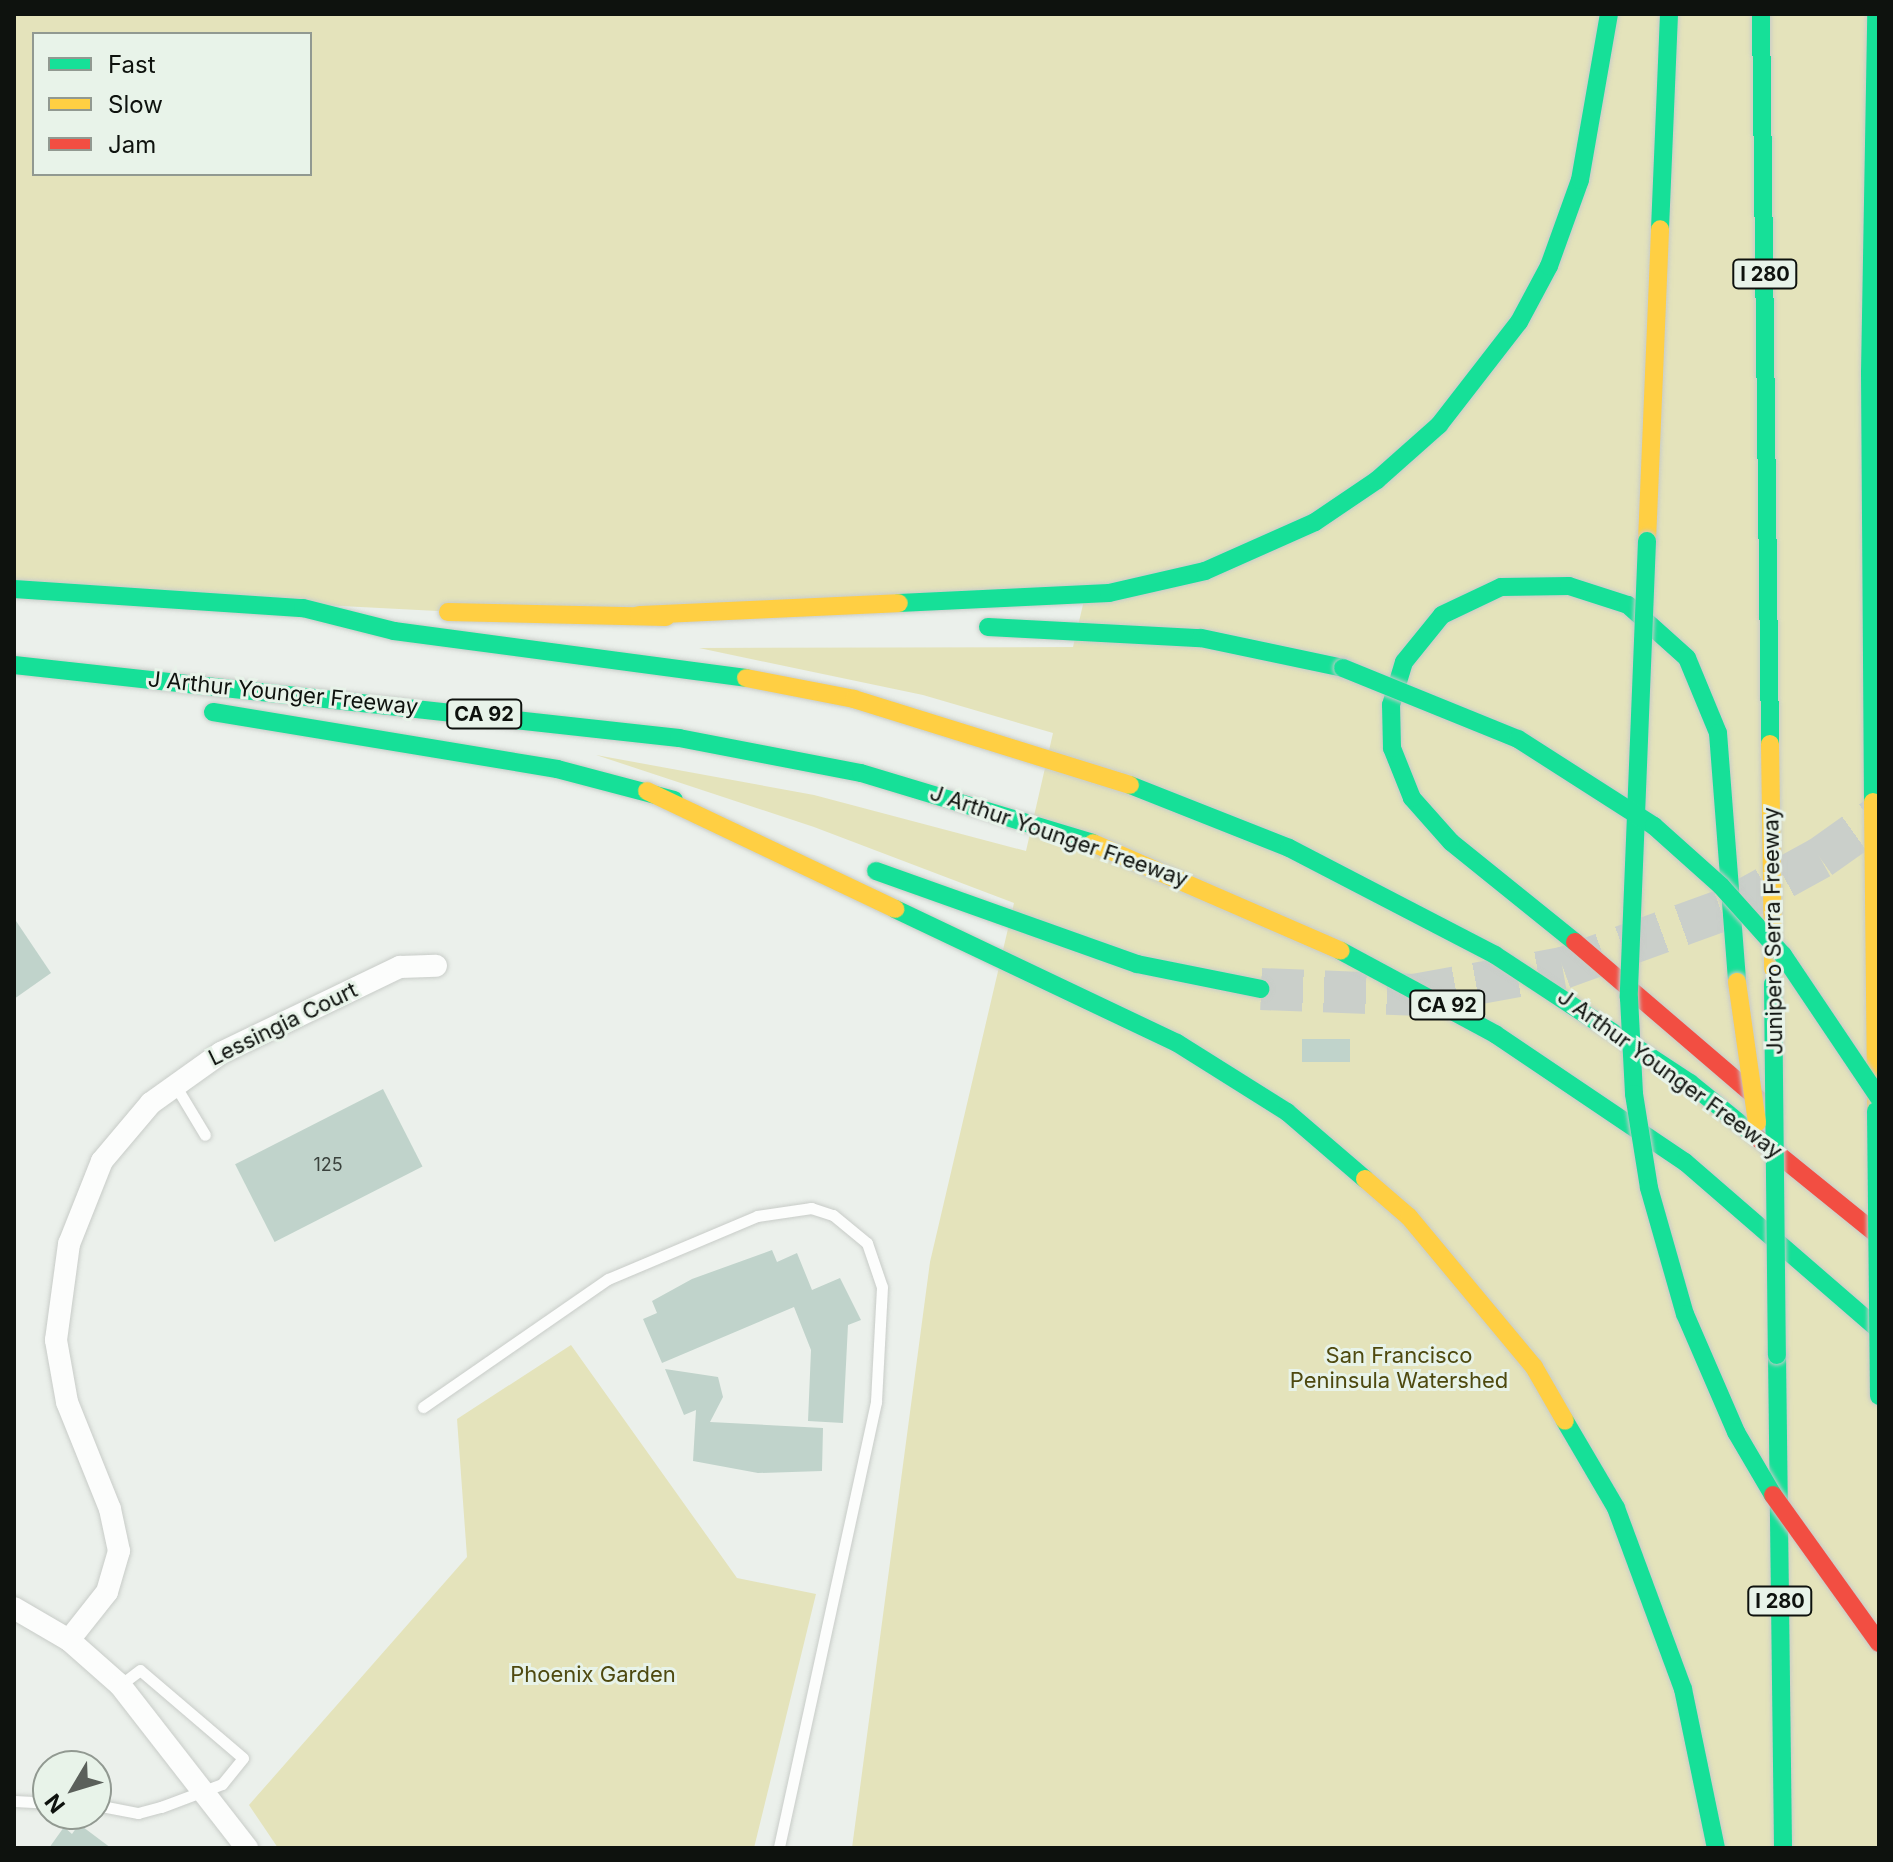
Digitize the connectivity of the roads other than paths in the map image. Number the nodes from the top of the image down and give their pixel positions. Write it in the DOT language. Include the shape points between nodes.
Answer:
graph roads {
  1 [pos="1609,14"];
  2 [pos="1669,14"];
  3 [pos="1761,14"];
  4 [pos="1876,14"];
  5 [pos="1870,279"];
  6 [pos="1879,347"];
  7 [pos="14,589"];
  8 [pos="303,608"];
  9 [pos="399,610"];
  10 [pos="428,611"];
  11 [pos="639,615"];
  12 [pos="897,625"];
  13 [pos="970,626"];
  14 [pos="14,665"];
  15 [pos="14,682"];
  16 [pos="136,700"];
  17 [pos="193,709"];
  18 [pos="647,791"];
  19 [pos="819,850"];
  20 [pos="862,866"];
  21 [pos="436,966"];
  22 [pos="1261,989"];
  23 [pos="175,1085"];
  24 [pos="1878,1104"];
  25 [pos="205,1135"];
  26 [pos="1797,1135"];
  27 [pos="1853,1188"];
  28 [pos="1776,1200"];
  29 [pos="1879,1218"];
  30 [pos="1879,1236"];
  31 [pos="1879,1330"];
  32 [pos="1879,1396"];
  33 [pos="423,1407"];
  34 [pos="14,1608"];
  35 [pos="69,1640"];
  36 [pos="1879,1643"];
  37 [pos="120,1685"];
  38 [pos="203,1791"];
  39 [pos="112,1808"];
  40 [pos="247,1848"];
  41 [pos="779,1848"];
  42 [pos="1716,1848"];
  43 [pos="1783,1848"];
  1 -- 11 [label="highway" via="1580,180 1549,266 1519,322 1439,425 1326,515 1248,555 1134,590"];
  2 -- 36 [label="highway, bridge" via="1629,998 1634,1094 1649,1188 1685,1314 1736,1432 1800,1541"];
  3 -- 28 [label="highway, Junipero Serra Freeway / I 280, bridge"];
  4 -- 5 [label="highway"];
  5 -- 6 [label="highway"];
  5 -- 24 [label="highway"];
  7 -- 8 [label="highway, J Arthur Younger Freeway"];
  8 -- 9 [label="highway"];
  8 -- 30 [label="highway, J Arthur Younger Freeway" via="394,631 640,659 814,690 1041,753 1218,818 1373,889 1548,987 1727,1110"];
  10 -- 11 [label="highway"];
  11 -- 12 [label="highway"];
  13 -- 24 [label="highway, bridge" via="1163,634 1343,668 1518,739 1654,826 1721,886 1783,955"];
  14 -- 31 [label="highway, J Arthur Younger Freeway / CA 92" via="679,738 861,773 1080,838 1293,925 1495,1034 1685,1162"];
  15 -- 16 [label="highway"];
  17 -- 18 [label="highway" via="557,769"];
  18 -- 19 [label="highway"];
  18 -- 42 [label="highway" via="1177,1043 1287,1112 1409,1217 1521,1349 1616,1508 1680,1678"];
  20 -- 22 [label="highway" via="1137,964"];
  21 -- 23 [label="street, Lessingia Court" via="400,967 221,1053"];
  23 -- 25 [label="lane"];
  23 -- 35 [label="street, Lessingia Court" via="133,1120 102,1161 78,1214 63,1273 60,1372 119,1551 107,1592"];
  24 -- 32 [label="highway, bridge"];
  26 -- 28 [label="highway, bridge" via="1676,1024 1451,842 1412,798 1392,748 1391,705 1404,662 1442,615 1501,587 1569,586 1628,605 1687,658 1718,733 1743,1058"];
  27 -- 29 [label="highway"];
  28 -- 43 [label="highway, Junipero Serra Freeway / I 280, bridge"];
  33 -- 41 [label="lane" via="608,1279 757,1216 811,1208 833,1215 867,1243 882,1287 876,1402"];
  34 -- 35 [label="street"];
  35 -- 37 [label="street"];
  37 -- 38 [label="street"];
  37 -- 38 [label="lane" via="140,1670 243,1758 222,1784"];
  38 -- 39 [label="lane" via="138,1813"];
  38 -- 40 [label="street"];
}
